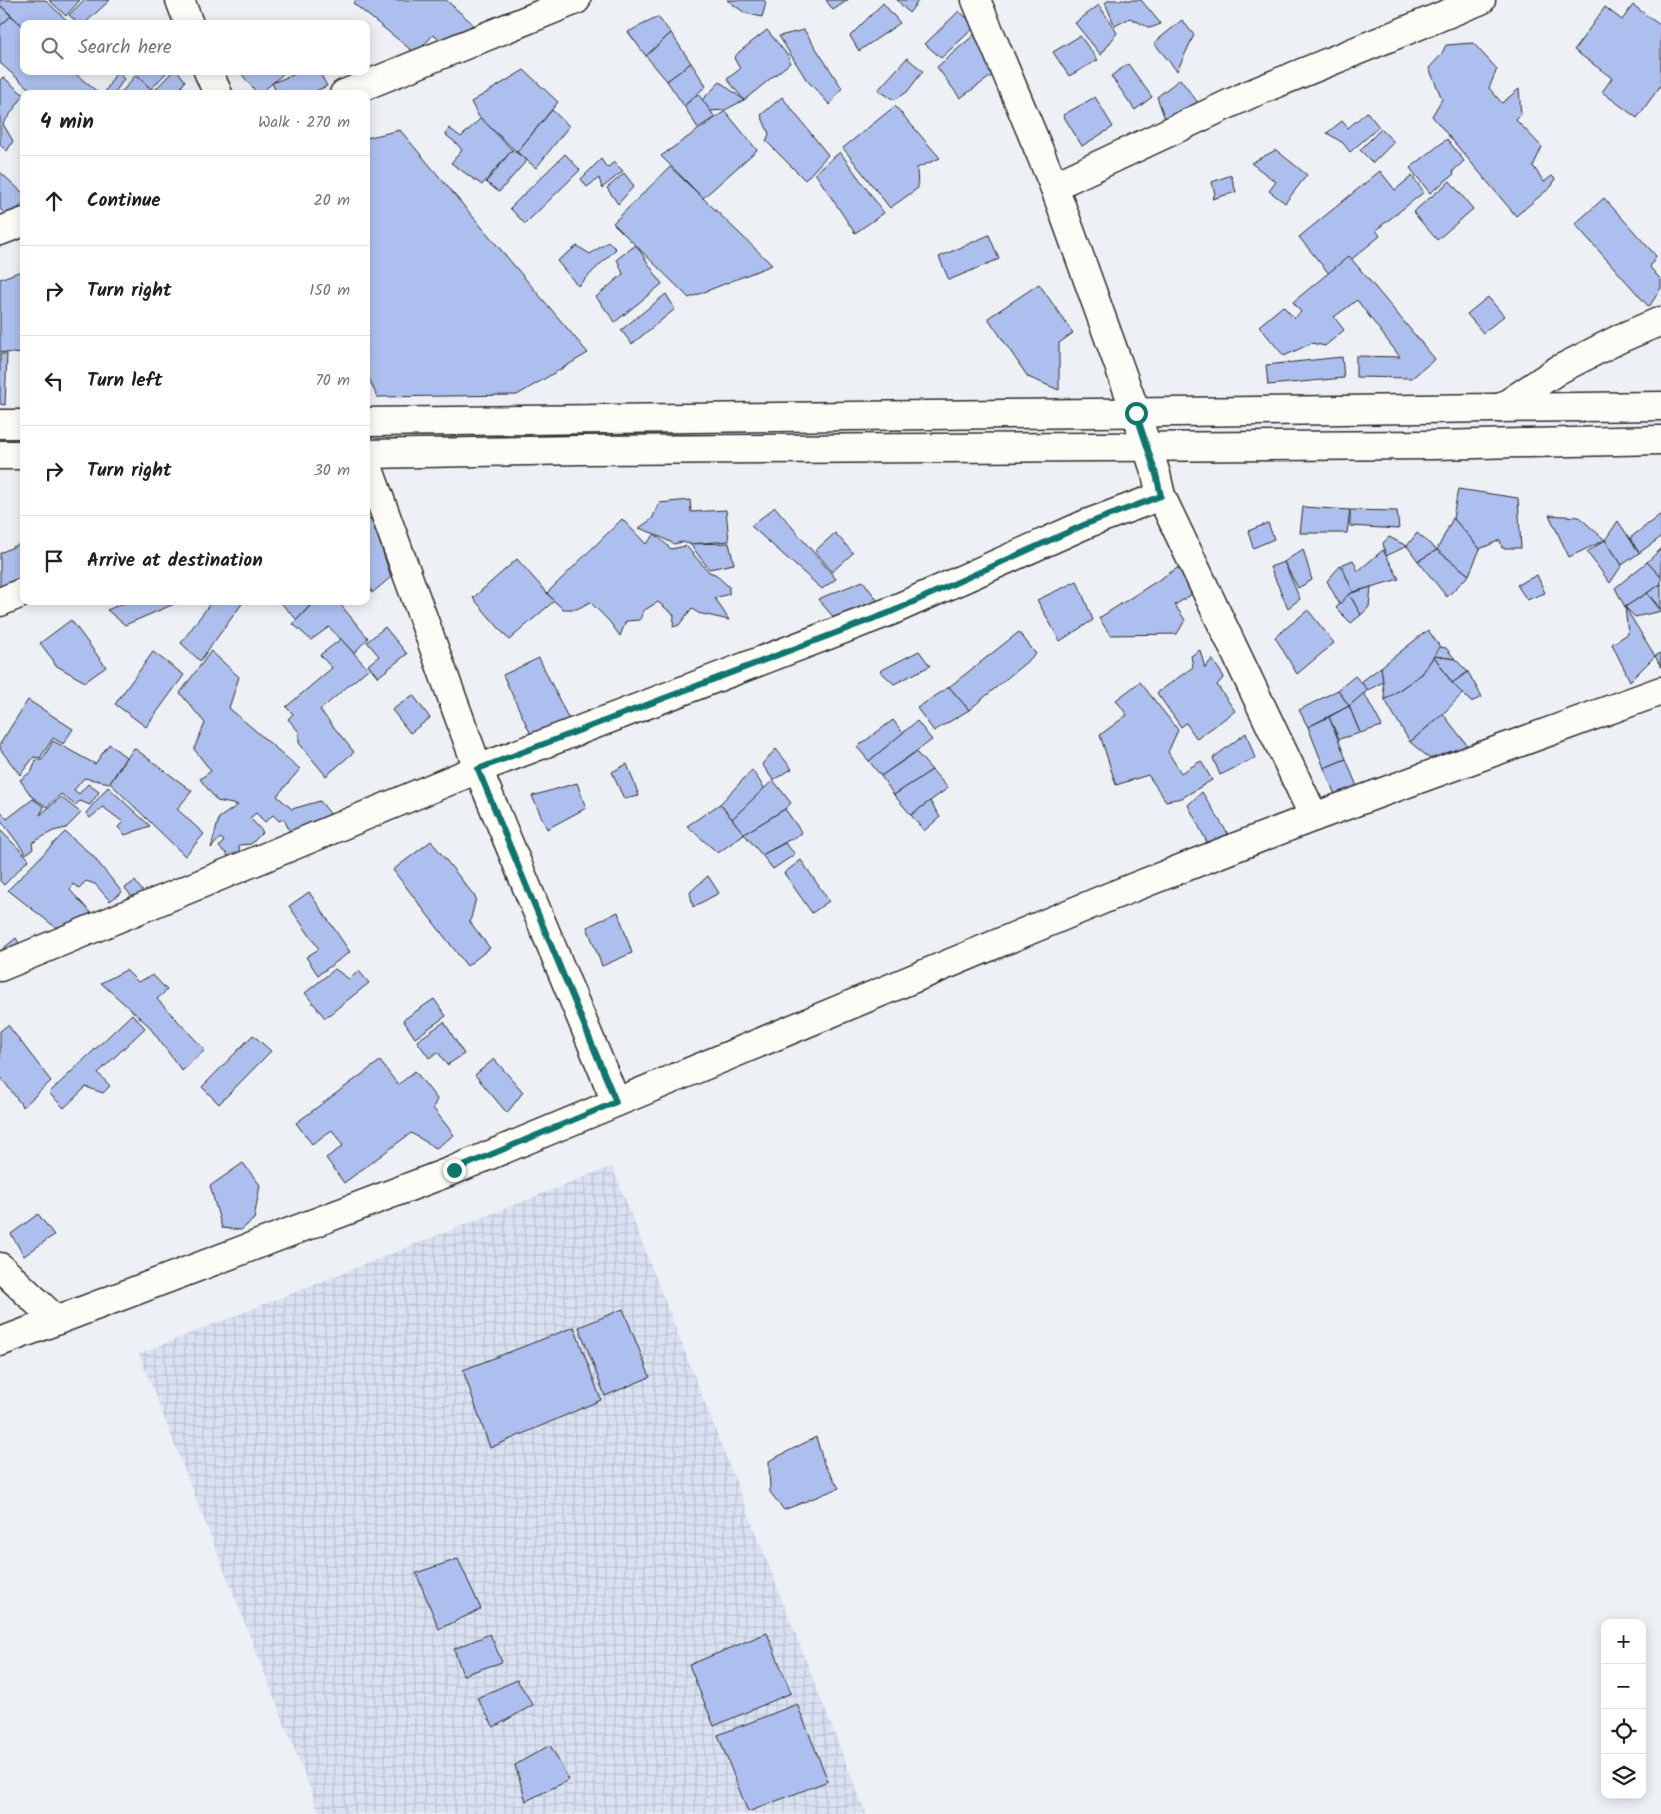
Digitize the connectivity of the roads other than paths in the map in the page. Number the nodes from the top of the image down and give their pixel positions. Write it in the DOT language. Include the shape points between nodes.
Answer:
graph roads {
  1 [pos="180,0"];
  2 [pos="576,0"];
  3 [pos="976,0"];
  4 [pos="1481,0"];
  5 [pos="188,20"];
  6 [pos="210,75"];
  7 [pos="216,90"];
  8 [pos="354,90"];
  9 [pos="1054,186"];
  10 [pos="20,224"];
  11 [pos="0,231"];
  12 [pos="1661,321"];
  13 [pos="1661,406"];
  14 [pos="1501,408"];
  15 [pos="1136,413"];
  16 [pos="370,422"];
  17 [pos="0,424"];
  18 [pos="20,424"];
  19 [pos="1661,440"];
  20 [pos="1147,447"];
  21 [pos="370,454"];
  22 [pos="0,455"];
  23 [pos="20,455"];
  24 [pos="370,472"];
  25 [pos="1161,496"];
  26 [pos="20,594"];
  27 [pos="0,602"];
  28 [pos="1661,691"];
  29 [pos="478,769"];
  30 [pos="1314,817"];
  31 [pos="0,968"];
  32 [pos="616,1102"];
  33 [pos="0,1267"];
  34 [pos="56,1320"];
  35 [pos="0,1342"];
  1 -- 5 [label="street"];
  2 -- 8 [label="street"];
  3 -- 9 [label="street"];
  4 -- 9 [label="street" via="1248,95"];
  6 -- 7 [label="street"];
  9 -- 15 [label="street"];
  10 -- 11 [label="street"];
  12 -- 14 [label="street" via="1558,370"];
  13 -- 14 [label="street"];
  14 -- 15 [label="street"];
  15 -- 16 [label="street"];
  15 -- 20 [label="street"];
  17 -- 18 [label="street"];
  19 -- 20 [label="street"];
  20 -- 21 [label="street"];
  20 -- 25 [label="street"];
  22 -- 23 [label="street"];
  24 -- 29 [label="street"];
  25 -- 29 [label="street" via="1086,524 891,612"];
  25 -- 30 [label="street"];
  26 -- 27 [label="street"];
  28 -- 30 [label="street"];
  29 -- 31 [label="street"];
  29 -- 32 [label="street"];
  30 -- 32 [label="street" via="1109,897"];
  32 -- 34 [label="street" via="454,1170"];
  33 -- 34 [label="street"];
  34 -- 35 [label="street"];
}
